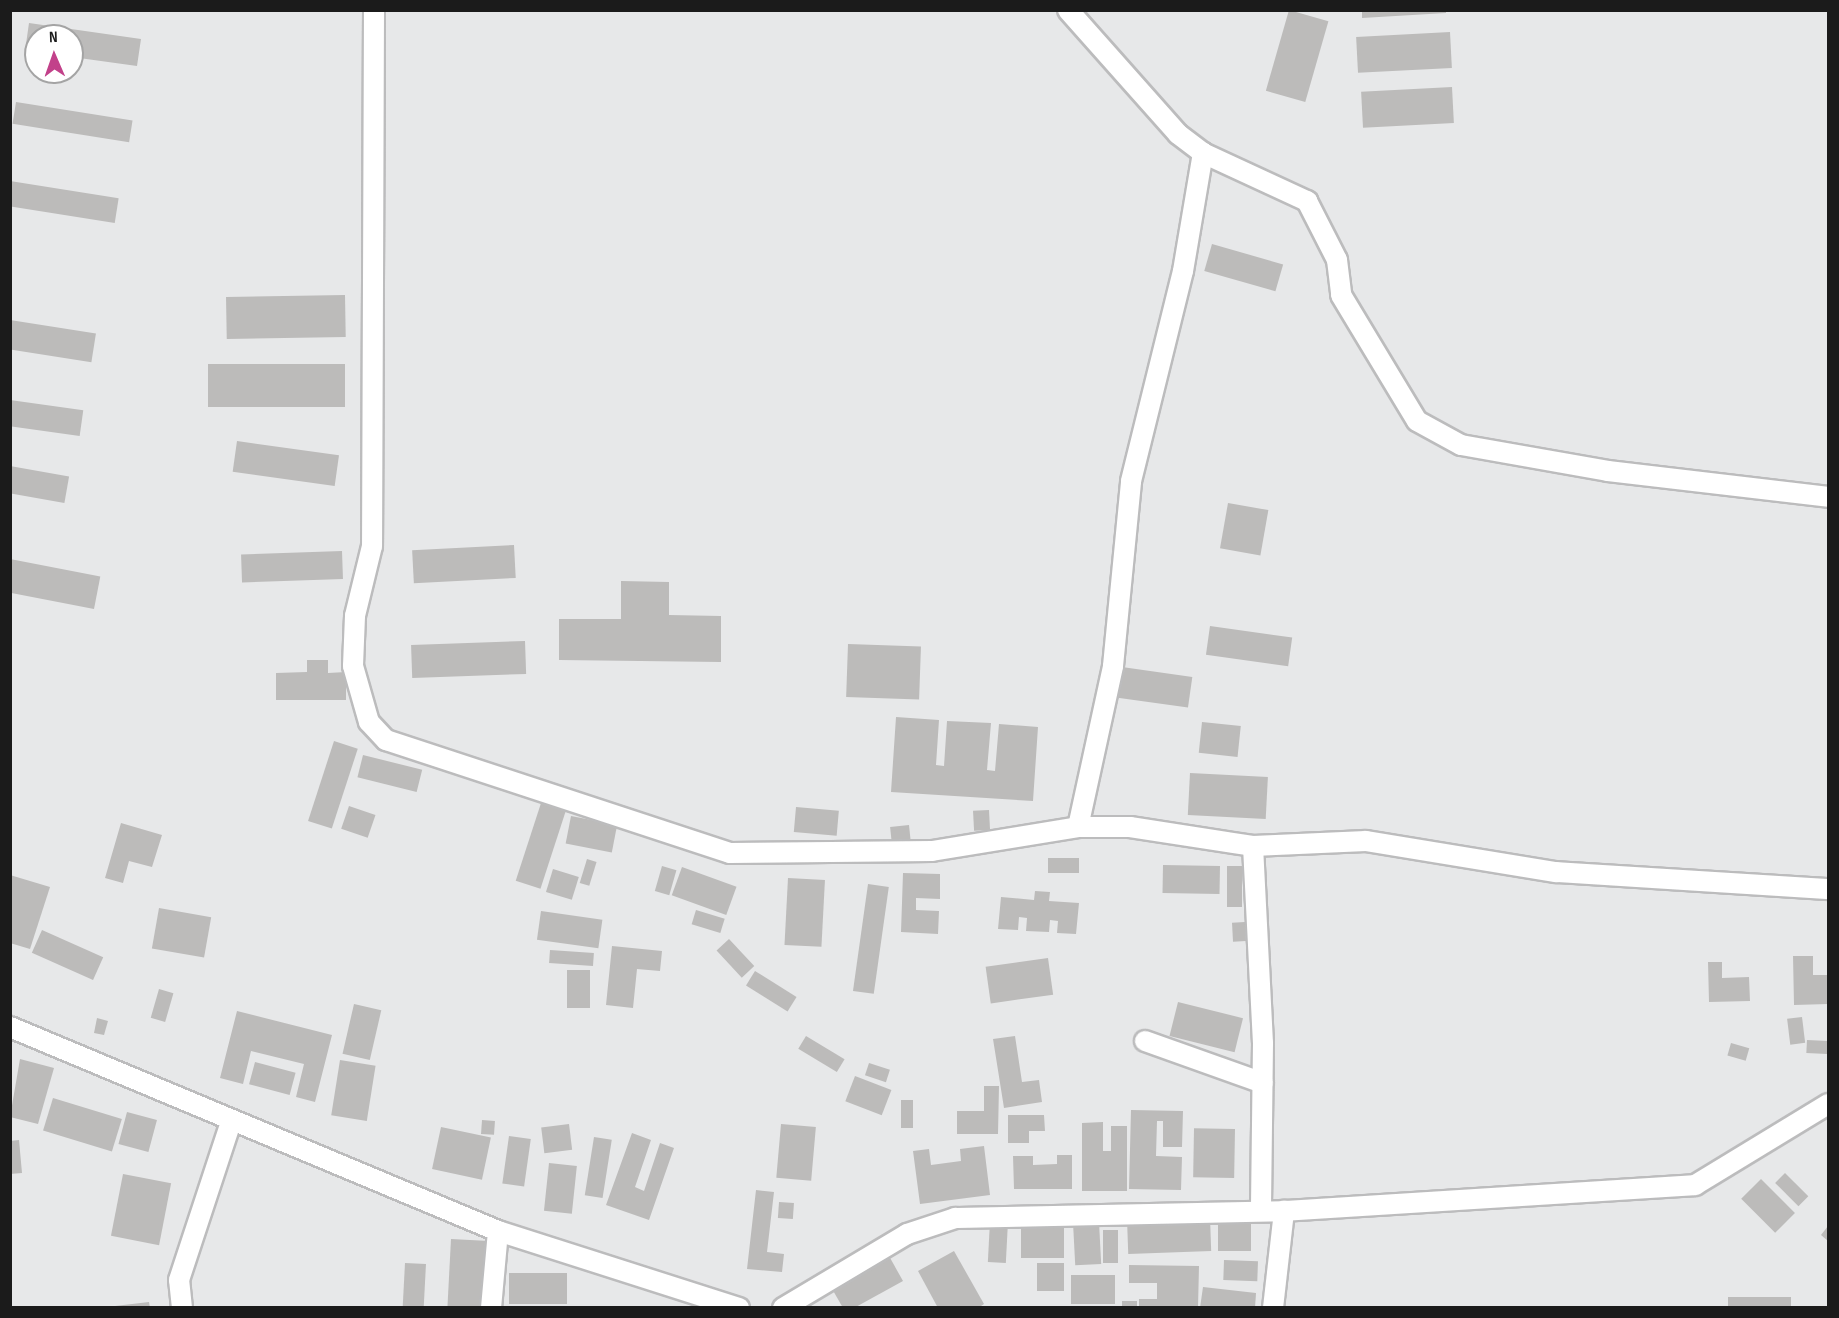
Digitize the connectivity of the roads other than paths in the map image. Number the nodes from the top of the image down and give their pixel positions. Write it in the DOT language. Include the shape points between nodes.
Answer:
graph roads {
  1 [pos="374,10"];
  2 [pos="1068,10"];
  3 [pos="1203,153"];
  4 [pos="1828,497"];
  5 [pos="1078,827"];
  6 [pos="1253,846"];
  7 [pos="1828,889"];
  8 [pos="10,1027"];
  9 [pos="1145,1041"];
  10 [pos="1263,1083"];
  11 [pos="1828,1104"];
  12 [pos="231,1122"];
  13 [pos="1261,1211"];
  14 [pos="1284,1211"];
  15 [pos="498,1231"];
  16 [pos="182,1308"];
  17 [pos="491,1308"];
  18 [pos="739,1308"];
  19 [pos="783,1308"];
  20 [pos="1272,1308"];
  1 -- 5 [label="street" via="372,546 355,616 353,666 369,722 386,740 730,853 932,851"];
  2 -- 3 [label="street" via="1178,134"];
  3 -- 4 [label="street" via="1307,201 1337,260 1341,295 1417,421 1461,445 1608,471"];
  3 -- 5 [label="street" via="1183,271 1131,481 1113,666"];
  5 -- 6 [label="street" via="1130,827"];
  6 -- 7 [label="street" via="1366,841 1556,872"];
  6 -- 10 [label="street"];
  8 -- 12 [label="street"];
  9 -- 10 [label="street"];
  10 -- 13 [label="street"];
  11 -- 14 [label="street" via="1695,1185"];
  12 -- 15 [label="street"];
  12 -- 16 [label="street" via="179,1280"];
  13 -- 14 [label="street"];
  13 -- 19 [label="street" via="955,1218 907,1234"];
  14 -- 20 [label="street"];
  15 -- 17 [label="street"];
  15 -- 18 [label="street"];
}
